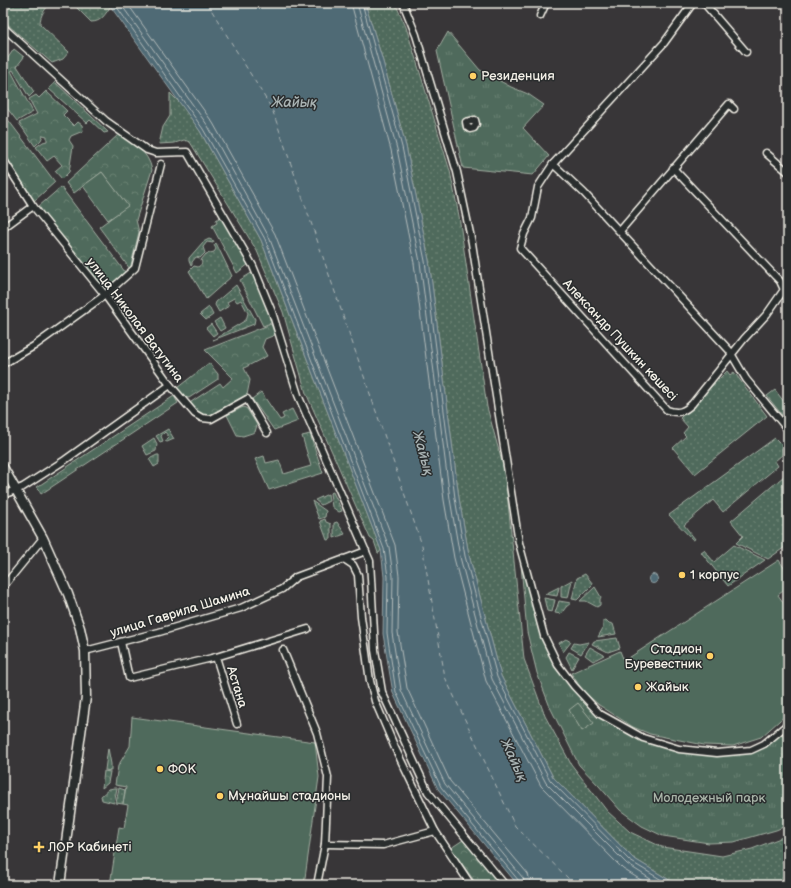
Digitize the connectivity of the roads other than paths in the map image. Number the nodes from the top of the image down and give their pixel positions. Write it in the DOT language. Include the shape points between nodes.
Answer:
graph roads {
  1 [pos="403,3"];
  2 [pos="546,3"];
  3 [pos="693,3"];
  4 [pos="704,3"];
  5 [pos="540,16"];
  6 [pos="3,27"];
  7 [pos="746,52"];
  8 [pos="734,109"];
  9 [pos="766,153"];
  10 [pos="3,159"];
  11 [pos="161,164"];
  12 [pos="553,164"];
  13 [pos="673,168"];
  14 [pos="788,172"];
  15 [pos="34,206"];
  16 [pos="3,228"];
  17 [pos="620,231"];
  18 [pos="786,286"];
  19 [pos="105,295"];
  20 [pos="788,298"];
  21 [pos="732,355"];
  22 [pos="3,364"];
  23 [pos="170,385"];
  24 [pos="788,430"];
  25 [pos="267,433"];
  26 [pos="788,445"];
  27 [pos="788,458"];
  28 [pos="3,467"];
  29 [pos="16,490"];
  30 [pos="3,496"];
  31 [pos="43,538"];
  32 [pos="366,551"];
  33 [pos="344,559"];
  34 [pos="3,587"];
  35 [pos="308,629"];
  36 [pos="121,642"];
  37 [pos="283,650"];
  38 [pos="85,651"];
  39 [pos="216,656"];
  40 [pos="237,724"];
  41 [pos="788,724"];
  42 [pos="435,831"];
  43 [pos="325,844"];
  44 [pos="60,885"];
  45 [pos="318,885"];
  46 [pos="471,885"];
  47 [pos="505,885"];
  1 -- 41 [label="street" via="416,35 457,172 472,243 519,543 544,636 558,665 600,714 643,738 679,749 717,753 751,750 764,744"];
  2 -- 5 [label="street"];
  3 -- 12 [label="street" via="664,43"];
  4 -- 7 [label="street"];
  6 -- 32 [label="street" via="106,121 146,150 156,153 187,152 253,266 272,312 298,395"];
  8 -- 13 [label="street" via="729,104"];
  9 -- 14 [label="street"];
  10 -- 15 [label="street, улица Николая Ватутина"];
  11 -- 19 [label="street" via="135,268"];
  12 -- 17 [label="street"];
  12 -- 21 [label="street, Александр Пушкин көшесі" via="538,187 532,218 520,248 667,410 679,413 686,410"];
  13 -- 17 [label="street"];
  13 -- 18 [label="street"];
  15 -- 16 [label="street"];
  15 -- 19 [label="street, улица Николая Ватутина"];
  17 -- 21 [label="street"];
  18 -- 20 [label="street"];
  18 -- 21 [label="street" via="767,314"];
  19 -- 22 [label="street" via="34,346"];
  19 -- 23 [label="street, улица Николая Ватутина"];
  21 -- 24 [label="street" via="746,379"];
  23 -- 25 [label="street, улица Николая Ватутина" via="195,414 202,418 211,419 247,399"];
  23 -- 29 [label="street" via="65,460"];
  26 -- 27 [label="street"];
  28 -- 29 [label="main road"];
  29 -- 30 [label="street"];
  29 -- 31 [label="main road"];
  31 -- 34 [label="street"];
  31 -- 38 [label="main road" via="68,594"];
  32 -- 33 [label="street, улица Гаврила Шамина"];
  32 -- 47 [label="street" via="370,561 375,650 382,692 428,792"];
  33 -- 36 [label="street, улица Гаврила Шамина" via="296,577 282,589 241,608"];
  33 -- 42 [label="street" via="353,565 358,575 361,617 372,691 395,748"];
  35 -- 39 [label="street"];
  36 -- 38 [label="street, улица Гаврила Шамина"];
  36 -- 39 [label="street" via="129,678"];
  37 -- 43 [label="street" via="317,732 328,777"];
  38 -- 44 [label="main road" via="86,696"];
  39 -- 40 [label="street, Астана"];
  42 -- 43 [label="street" via="383,845"];
  42 -- 46 [label="street"];
  43 -- 45 [label="street"];
}
